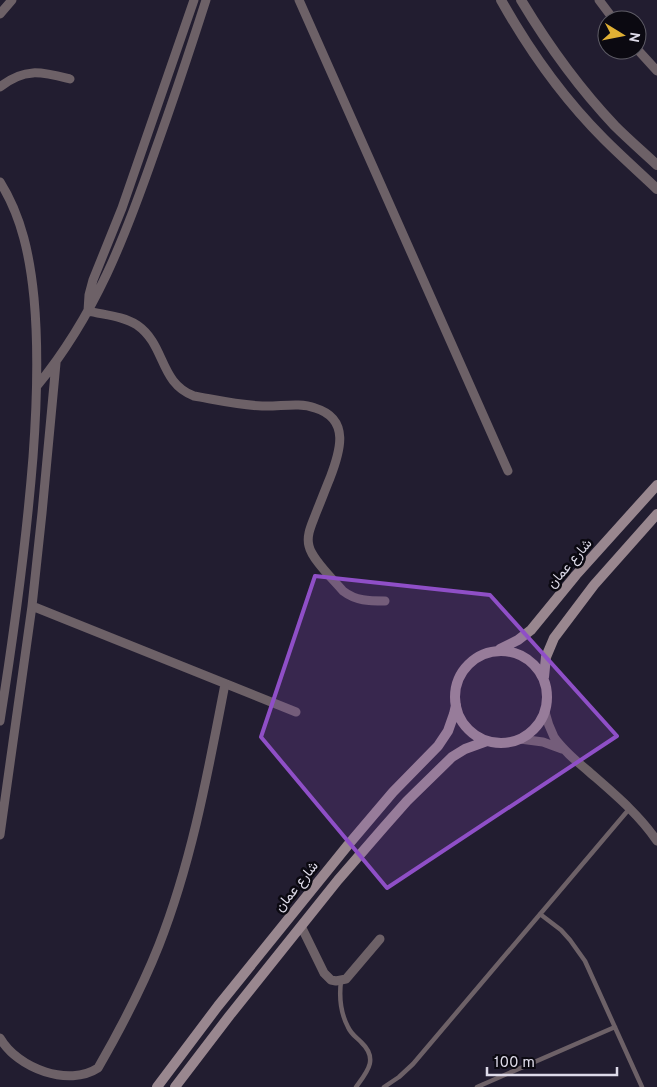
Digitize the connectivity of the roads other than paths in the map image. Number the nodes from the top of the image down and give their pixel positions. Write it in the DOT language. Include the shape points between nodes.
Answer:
graph roads {
  1 [pos="12,0"];
  2 [pos="194,0"];
  3 [pos="206,0"];
  4 [pos="299,0"];
  5 [pos="500,0"];
  6 [pos="521,0"];
  7 [pos="0,14"];
  8 [pos="646,60"];
  9 [pos="657,71"];
  10 [pos="70,79"];
  11 [pos="0,87"];
  12 [pos="657,165"];
  13 [pos="0,182"];
  14 [pos="657,189"];
  15 [pos="88,312"];
  16 [pos="56,364"];
  17 [pos="37,386"];
  18 [pos="508,471"];
  19 [pos="657,484"];
  20 [pos="657,514"];
  21 [pos="385,601"];
  22 [pos="32,606"];
  23 [pos="495,650"];
  24 [pos="544,678"];
  25 [pos="225,684"];
  26 [pos="456,705"];
  27 [pos="296,712"];
  28 [pos="545,712"];
  29 [pos="0,721"];
  30 [pos="520,739"];
  31 [pos="487,741"];
  32 [pos="564,750"];
  33 [pos="630,808"];
  34 [pos="0,835"];
  35 [pos="657,841"];
  36 [pos="540,914"];
  37 [pos="301,926"];
  38 [pos="380,939"];
  39 [pos="341,981"];
  40 [pos="615,1027"];
  41 [pos="0,1038"];
  42 [pos="157,1087"];
  43 [pos="175,1087"];
  44 [pos="356,1087"];
  45 [pos="384,1087"];
  46 [pos="477,1087"];
  47 [pos="642,1087"];
  1 -- 7 [label="street"];
  2 -- 15 [label="street" via="122,208 93,280"];
  3 -- 15 [label="street" via="136,204 115,258"];
  4 -- 18 [label="street"];
  5 -- 14 [label="street" via="524,40 562,91 604,139"];
  6 -- 12 [label="street" via="581,87"];
  8 -- 9 [label="street"];
  10 -- 11 [label="street" via="29,73"];
  13 -- 17 [label="street" via="16,213 28,256 36,321"];
  15 -- 16 [label="street"];
  15 -- 21 [label="street" via="129,321 148,335 171,379 188,394 251,406 310,406 329,415 338,426 340,446 309,532 310,552 349,595 362,600"];
  16 -- 17 [label="street"];
  16 -- 22 [label="street"];
  17 -- 29 [label="street" via="30,501"];
  19 -- 23 [label="main road, شارع عمان" via="531,630 511,645"];
  20 -- 24 [label="main road" via="594,585 554,638 546,657"];
  22 -- 25 [label="street"];
  22 -- 34 [label="street"];
  23 -- 24 [label="main road" via="524,656"];
  23 -- 26 [label="main road" via="476,658 461,674 455,694"];
  24 -- 28 [label="main road" via="548,695"];
  25 -- 27 [label="street"];
  25 -- 41 [label="street" via="199,815 168,922 139,991 98,1068 80,1082 48,1080 30,1071"];
  26 -- 31 [label="main road" via="463,723"];
  26 -- 42 [label="main road, شارع عمان" via="448,731 438,746 342,851"];
  28 -- 30 [label="main road" via="535,728"];
  28 -- 32 [label="street" via="550,729"];
  30 -- 31 [label="main road" via="504,743"];
  30 -- 32 [label="street" via="543,742"];
  31 -- 37 [label="main road, شارع عمان" via="458,753 408,801"];
  32 -- 33 [label="street"];
  33 -- 35 [label="street"];
  33 -- 36 [label="lane"];
  36 -- 40 [label="lane" via="578,950"];
  36 -- 45 [label="lane" via="413,1064"];
  37 -- 39 [label="street" via="327,977"];
  37 -- 43 [label="main road, شارع عمان"];
  38 -- 39 [label="street"];
  39 -- 44 [label="lane" via="340,1001 345,1021 364,1046 370,1060 368,1070"];
  40 -- 46 [label="lane"];
  40 -- 47 [label="lane"];
}
